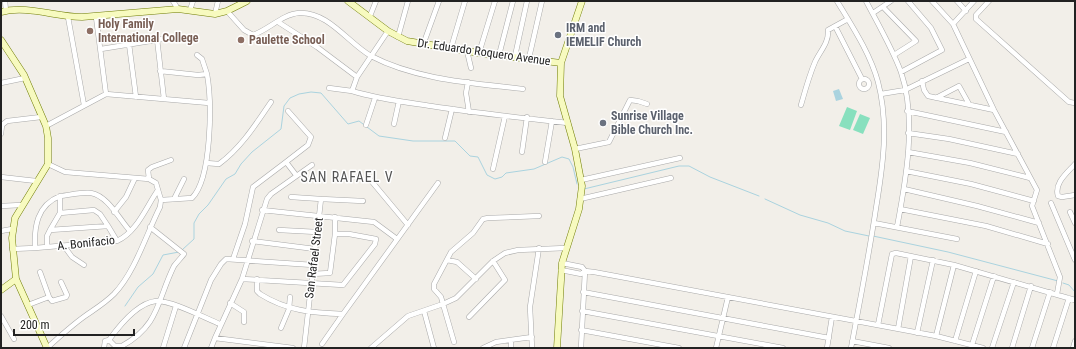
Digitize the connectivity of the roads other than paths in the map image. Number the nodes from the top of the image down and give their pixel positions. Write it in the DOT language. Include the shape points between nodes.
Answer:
graph roads {
  1 [pos="5,1"];
  2 [pos="173,1"];
  3 [pos="193,1"];
  4 [pos="218,1"];
  5 [pos="348,1"];
  6 [pos="376,1"];
  7 [pos="408,1"];
  8 [pos="439,1"];
  9 [pos="465,1"];
  10 [pos="495,1"];
  11 [pos="513,1"];
  12 [pos="527,1"];
  13 [pos="542,1"];
  14 [pos="582,1"];
  15 [pos="837,1"];
  16 [pos="866,1"];
  17 [pos="891,1"];
  18 [pos="908,1"];
  19 [pos="932,1"];
  20 [pos="957,1"];
  21 [pos="974,1"];
  22 [pos="989,1"];
  23 [pos="245,2"];
  24 [pos="883,7"];
  25 [pos="178,9"];
  26 [pos="190,10"];
  27 [pos="227,11"];
  28 [pos="966,11"];
  29 [pos="3,12"];
  30 [pos="873,13"];
  31 [pos="215,14"];
  32 [pos="370,16"];
  33 [pos="68,17"];
  34 [pos="96,17"];
  35 [pos="848,19"];
  36 [pos="278,22"];
  37 [pos="953,24"];
  38 [pos="835,26"];
  39 [pos="388,31"];
  40 [pos="175,37"];
  41 [pos="398,37"];
  42 [pos="157,39"];
  43 [pos="1,40"];
  44 [pos="129,44"];
  45 [pos="423,45"];
  46 [pos="451,48"];
  47 [pos="101,49"];
  48 [pos="467,51"];
  49 [pos="479,53"];
  50 [pos="894,54"];
  51 [pos="197,55"];
  52 [pos="499,55"];
  53 [pos="371,56"];
  54 [pos="515,56"];
  55 [pos="529,58"];
  56 [pos="969,59"];
  57 [pos="561,63"];
  58 [pos="471,68"];
  59 [pos="160,71"];
  60 [pos="901,72"];
  61 [pos="207,74"];
  62 [pos="357,77"];
  63 [pos="25,78"];
  64 [pos="862,80"];
  65 [pos="878,81"];
  66 [pos="922,81"];
  67 [pos="1,82"];
  68 [pos="468,82"];
  69 [pos="869,83"];
  70 [pos="329,88"];
  71 [pos="523,89"];
  72 [pos="905,90"];
  73 [pos="352,91"];
  74 [pos="106,94"];
  75 [pos="881,94"];
  76 [pos="136,97"];
  77 [pos="375,98"];
  78 [pos="936,98"];
  79 [pos="164,99"];
  80 [pos="399,101"];
  81 [pos="270,102"];
  82 [pos="210,103"];
  83 [pos="1075,103"];
  84 [pos="647,104"];
  85 [pos="969,104"];
  86 [pos="84,105"];
  87 [pos="800,105"];
  88 [pos="452,109"];
  89 [pos="994,110"];
  90 [pos="288,111"];
  91 [pos="907,111"];
  92 [pos="469,112"];
  93 [pos="505,116"];
  94 [pos="41,117"];
  95 [pos="527,117"];
  96 [pos="552,121"];
  97 [pos="568,122"];
  98 [pos="366,124"];
  99 [pos="394,124"];
  100 [pos="46,126"];
  101 [pos="1006,132"];
  102 [pos="908,133"];
  103 [pos="1,134"];
  104 [pos="445,138"];
  105 [pos="575,149"];
  106 [pos="522,152"];
  107 [pos="908,152"];
  108 [pos="1018,154"];
  109 [pos="680,158"];
  110 [pos="171,160"];
  111 [pos="286,162"];
  112 [pos="545,162"];
  113 [pos="206,163"];
  114 [pos="48,164"];
  115 [pos="1075,164"];
  116 [pos="312,165"];
  117 [pos="494,169"];
  118 [pos="906,171"];
  119 [pos="296,175"];
  120 [pos="1,177"];
  121 [pos="368,177"];
  122 [pos="135,178"];
  123 [pos="671,178"];
  124 [pos="1030,178"];
  125 [pos="148,179"];
  126 [pos="184,179"];
  127 [pos="36,181"];
  128 [pos="438,182"];
  129 [pos="904,189"];
  130 [pos="158,190"];
  131 [pos="581,190"];
  132 [pos="1074,195"];
  133 [pos="60,196"];
  134 [pos="291,197"];
  135 [pos="174,199"];
  136 [pos="321,199"];
  137 [pos="161,200"];
  138 [pos="1034,200"];
  139 [pos="363,201"];
  140 [pos="1051,203"];
  141 [pos="21,205"];
  142 [pos="1,206"];
  143 [pos="900,209"];
  144 [pos="262,210"];
  145 [pos="60,212"];
  146 [pos="114,212"];
  147 [pos="1070,212"];
  148 [pos="319,215"];
  149 [pos="538,216"];
  150 [pos="335,217"];
  151 [pos="1039,223"];
  152 [pos="1075,223"];
  153 [pos="874,224"];
  154 [pos="408,225"];
  155 [pos="108,226"];
  156 [pos="150,227"];
  157 [pos="897,227"];
  158 [pos="12,229"];
  159 [pos="50,230"];
  160 [pos="279,230"];
  161 [pos="1,231"];
  162 [pos="130,231"];
  163 [pos="317,232"];
  164 [pos="335,234"];
  165 [pos="397,239"];
  166 [pos="957,239"];
  167 [pos="117,241"];
  168 [pos="252,241"];
  169 [pos="1048,244"];
  170 [pos="64,246"];
  171 [pos="48,247"];
  172 [pos="35,248"];
  173 [pos="315,248"];
  174 [pos="539,248"];
  175 [pos="566,248"];
  176 [pos="12,249"];
  177 [pos="911,256"];
  178 [pos="233,259"];
  179 [pos="247,259"];
  180 [pos="447,260"];
  181 [pos="933,260"];
  182 [pos="1075,260"];
  183 [pos="493,261"];
  184 [pos="562,263"];
  185 [pos="84,265"];
  186 [pos="954,265"];
  187 [pos="313,266"];
  188 [pos="561,270"];
  189 [pos="586,271"];
  190 [pos="976,271"];
  191 [pos="40,272"];
  192 [pos="312,274"];
  193 [pos="994,276"];
  194 [pos="16,279"];
  195 [pos="242,279"];
  196 [pos="257,279"];
  197 [pos="476,279"];
  198 [pos="61,282"];
  199 [pos="1014,282"];
  200 [pos="311,284"];
  201 [pos="1031,286"];
  202 [pos="1,290"];
  203 [pos="583,292"];
  204 [pos="1050,292"];
  205 [pos="1058,294"];
  206 [pos="49,297"];
  207 [pos="290,297"];
  208 [pos="728,297"];
  209 [pos="1069,298"];
  210 [pos="1075,300"];
  211 [pos="161,302"];
  212 [pos="230,303"];
  213 [pos="443,304"];
  214 [pos="28,305"];
  215 [pos="176,306"];
  216 [pos="289,309"];
  217 [pos="424,311"];
  218 [pos="582,311"];
  219 [pos="308,313"];
  220 [pos="198,314"];
  221 [pos="343,314"];
  222 [pos="1,316"];
  223 [pos="469,317"];
  224 [pos="723,317"];
  225 [pos="832,317"];
  226 [pos="856,321"];
  227 [pos="244,322"];
  228 [pos="220,324"];
  229 [pos="878,325"];
  230 [pos="280,328"];
  231 [pos="898,329"];
  232 [pos="581,330"];
  233 [pos="917,333"];
  234 [pos="719,336"];
  235 [pos="936,336"];
  236 [pos="532,337"];
  237 [pos="215,338"];
  238 [pos="829,338"];
  239 [pos="14,339"];
  240 [pos="108,340"];
  241 [pos="511,340"];
  242 [pos="852,340"];
  243 [pos="955,340"];
  244 [pos="1075,341"];
  245 [pos="454,342"];
  246 [pos="322,344"];
  247 [pos="871,346"];
  248 [pos="972,346"];
  249 [pos="47,348"];
  250 [pos="104,348"];
  251 [pos="163,348"];
  252 [pos="184,348"];
  253 [pos="211,348"];
  254 [pos="292,348"];
  255 [pos="304,348"];
  256 [pos="371,348"];
  257 [pos="434,348"];
  258 [pos="483,348"];
  259 [pos="511,348"];
  260 [pos="532,348"];
  261 [pos="557,348"];
  262 [pos="581,348"];
  263 [pos="679,348"];
  264 [pos="716,348"];
  265 [pos="783,348"];
  266 [pos="827,348"];
  267 [pos="851,348"];
  268 [pos="888,348"];
  269 [pos="983,348"];
  270 [pos="992,348"];
  271 [pos="1012,348"];
  272 [pos="1032,348"];
  273 [pos="1053,348"];
  274 [pos="1073,348"];
  1 -- 29 [label="street"];
  2 -- 25 [label="street"];
  3 -- 26 [label="street"];
  4 -- 31 [label="street"];
  5 -- 32 [label="main road, Dr. Eduardo Roquero Avenue"];
  6 -- 32 [label="street"];
  7 -- 41 [label="street"];
  8 -- 45 [label="street"];
  9 -- 46 [label="street"];
  10 -- 49 [label="street"];
  11 -- 52 [label="street"];
  12 -- 54 [label="street"];
  13 -- 55 [label="street"];
  14 -- 57 [label="main road"];
  15 -- 35 [label="street"];
  16 -- 30 [label="street"];
  17 -- 24 [label="street"];
  18 -- 60 [label="street" via="931,28 942,50"];
  19 -- 37 [label="street"];
  20 -- 28 [label="street"];
  21 -- 28 [label="street"];
  22 -- 83 [label="street" via="976,15 976,19 1069,102"];
  23 -- 27 [label="main road"];
  24 -- 30 [label="street"];
  24 -- 50 [label="street" via="916,41"];
  25 -- 26 [label="main road"];
  25 -- 34 [label="main road"];
  26 -- 31 [label="main road"];
  27 -- 31 [label="main road"];
  27 -- 36 [label="street" via="244,30 253,35"];
  28 -- 37 [label="street"];
  29 -- 33 [label="main road" via="29,11"];
  30 -- 50 [label="street"];
  32 -- 39 [label="main road, Dr. Eduardo Roquero Avenue"];
  33 -- 34 [label="main road"];
  33 -- 86 [label="street"];
  34 -- 47 [label="street"];
  35 -- 38 [label="street"];
  35 -- 65 [label="street"];
  36 -- 53 [label="street" via="299,12 312,14 331,24"];
  36 -- 62 [label="street" via="318,47"];
  37 -- 56 [label="street"];
  38 -- 64 [label="street"];
  38 -- 87 [label="street" via="828,30 826,44 815,62"];
  39 -- 41 [label="main road, Dr. Eduardo Roquero Avenue"];
  39 -- 53 [label="street"];
  40 -- 42 [label="street"];
  41 -- 45 [label="main road, Dr. Eduardo Roquero Avenue"];
  42 -- 44 [label="street"];
  42 -- 59 [label="street"];
  43 -- 63 [label="main road"];
  44 -- 47 [label="street"];
  44 -- 76 [label="street"];
  45 -- 46 [label="main road, Dr. Eduardo Roquero Avenue"];
  46 -- 48 [label="main road, Dr. Eduardo Roquero Avenue"];
  47 -- 74 [label="street"];
  48 -- 49 [label="main road, Dr. Eduardo Roquero Avenue"];
  48 -- 58 [label="street"];
  49 -- 52 [label="main road, Dr. Eduardo Roquero Avenue"];
  50 -- 60 [label="street"];
  51 -- 61 [label="street" via="202,60"];
  52 -- 54 [label="main road, Dr. Eduardo Roquero Avenue"];
  53 -- 62 [label="street"];
  53 -- 68 [label="street" via="412,72"];
  54 -- 55 [label="main road, Dr. Eduardo Roquero Avenue"];
  55 -- 57 [label="main road, Dr. Eduardo Roquero Avenue"];
  56 -- 66 [label="street"];
  56 -- 89 [label="street"];
  57 -- 97 [label="main road" via="560,96"];
  59 -- 61 [label="street"];
  59 -- 79 [label="street"];
  60 -- 72 [label="street"];
  61 -- 82 [label="street"];
  62 -- 73 [label="street"];
  63 -- 67 [label="street"];
  63 -- 94 [label="main road"];
  64 -- 69 [label="street" via="866,79"];
  64 -- 69 [label="street" via="859,84 861,88 866,89"];
  65 -- 69 [label="street"];
  65 -- 75 [label="street"];
  66 -- 72 [label="street"];
  66 -- 78 [label="street" via="926,94"];
  68 -- 71 [label="street"];
  68 -- 92 [label="street" via="466,93"];
  70 -- 73 [label="street"];
  72 -- 75 [label="street"];
  72 -- 91 [label="street"];
  73 -- 77 [label="street"];
  74 -- 76 [label="street"];
  74 -- 86 [label="street"];
  75 -- 153 [label="street" via="885,153"];
  76 -- 79 [label="street"];
  77 -- 80 [label="street"];
  77 -- 98 [label="street"];
  78 -- 85 [label="street"];
  78 -- 85 [label="street" via="959,86"];
  79 -- 82 [label="street"];
  80 -- 88 [label="street"];
  80 -- 99 [label="street"];
  81 -- 113 [label="street" via="254,127 229,157 219,164"];
  82 -- 113 [label="street"];
  84 -- 105 [label="street" via="630,100 609,142"];
  85 -- 89 [label="street"];
  86 -- 100 [label="street"];
  88 -- 92 [label="street"];
  88 -- 104 [label="street"];
  89 -- 101 [label="street"];
  90 -- 111 [label="street" via="311,137 308,145"];
  91 -- 101 [label="street"];
  91 -- 102 [label="street"];
  92 -- 93 [label="street"];
  93 -- 95 [label="street"];
  93 -- 117 [label="street"];
  94 -- 100 [label="main road"];
  94 -- 103 [label="street" via="7,122 2,125"];
  95 -- 96 [label="street"];
  95 -- 106 [label="street"];
  96 -- 97 [label="street"];
  96 -- 112 [label="street"];
  97 -- 105 [label="main road"];
  100 -- 114 [label="main road"];
  101 -- 108 [label="street"];
  102 -- 107 [label="street"];
  102 -- 108 [label="street"];
  105 -- 131 [label="main road"];
  107 -- 118 [label="street"];
  107 -- 124 [label="street" via="970,163"];
  108 -- 124 [label="street"];
  109 -- 131 [label="street"];
  110 -- 125 [label="street" via="148,170"];
  111 -- 119 [label="street"];
  111 -- 178 [label="street" via="253,187 245,224"];
  113 -- 135 [label="street" via="198,192 192,198"];
  114 -- 122 [label="street" via="65,172"];
  114 -- 127 [label="main road"];
  115 -- 132 [label="street" via="1058,184 1057,193 1062,198"];
  116 -- 119 [label="street"];
  118 -- 129 [label="street"];
  118 -- 138 [label="street"];
  119 -- 144 [label="street" via="270,194"];
  120 -- 127 [label="street"];
  121 -- 154 [label="street"];
  122 -- 125 [label="street"];
  122 -- 146 [label="street" via="126,197"];
  123 -- 131 [label="street"];
  124 -- 138 [label="street" via="1037,190"];
  125 -- 130 [label="street" via="156,183"];
  126 -- 135 [label="street"];
  127 -- 141 [label="main road"];
  128 -- 154 [label="street"];
  129 -- 143 [label="street"];
  129 -- 151 [label="street"];
  130 -- 137 [label="street"];
  130 -- 162 [label="street, A. Bonifacio"];
  131 -- 175 [label="main road" via="574,226"];
  133 -- 145 [label="street"];
  133 -- 146 [label="street" via="90,193 101,196 107,200"];
  133 -- 172 [label="street" via="47,203 35,224"];
  134 -- 136 [label="street"];
  135 -- 137 [label="street"];
  136 -- 139 [label="street"];
  136 -- 148 [label="street, San Rafael Street"];
  137 -- 156 [label="street"];
  138 -- 151 [label="street" via="1032,206"];
  140 -- 182 [label="street"];
  141 -- 142 [label="street"];
  141 -- 158 [label="main road"];
  143 -- 157 [label="street"];
  143 -- 169 [label="street" via="986,226"];
  144 -- 148 [label="street"];
  144 -- 168 [label="street"];
  145 -- 155 [label="street" via="94,210"];
  145 -- 159 [label="street"];
  146 -- 162 [label="street"];
  147 -- 152 [label="street"];
  148 -- 150 [label="street"];
  148 -- 163 [label="street, San Rafael Street"];
  149 -- 180 [label="street" via="495,217 483,220 473,233 451,252"];
  150 -- 164 [label="street"];
  150 -- 165 [label="street" via="374,222"];
  151 -- 169 [label="street"];
  153 -- 157 [label="street"];
  153 -- 226 [label="street"];
  154 -- 165 [label="street"];
  155 -- 159 [label="street"];
  155 -- 167 [label="street"];
  156 -- 211 [label="street" via="184,254 175,265"];
  156 -- 249 [label="street" via="126,277 114,294"];
  157 -- 166 [label="street"];
  158 -- 161 [label="street"];
  158 -- 176 [label="main road"];
  159 -- 171 [label="street" via="47,236"];
  160 -- 163 [label="street"];
  162 -- 167 [label="street, A. Bonifacio"];
  163 -- 173 [label="street, San Rafael Street"];
  164 -- 192 [label="street" via="330,273"];
  164 -- 200 [label="street" via="376,239 343,285"];
  165 -- 221 [label="street"];
  167 -- 170 [label="street, A. Bonifacio"];
  168 -- 173 [label="street"];
  168 -- 179 [label="street"];
  169 -- 205 [label="street" via="1060,278"];
  170 -- 171 [label="street, A. Bonifacio"];
  170 -- 185 [label="street" via="68,253"];
  171 -- 172 [label="street, A. Bonifacio"];
  172 -- 176 [label="street, A. Bonifacio"];
  173 -- 187 [label="street, San Rafael Street"];
  174 -- 175 [label="street"];
  174 -- 183 [label="street" via="505,253"];
  174 -- 236 [label="street" via="532,289"];
  175 -- 184 [label="main road"];
  176 -- 194 [label="main road"];
  177 -- 181 [label="street"];
  177 -- 229 [label="street" via="892,254"];
  177 -- 231 [label="street"];
  178 -- 179 [label="street"];
  178 -- 220 [label="street" via="226,259 221,264 211,280"];
  179 -- 187 [label="street" via="275,264"];
  179 -- 195 [label="street"];
  180 -- 197 [label="street" via="457,262"];
  180 -- 213 [label="street" via="433,287"];
  181 -- 186 [label="street"];
  181 -- 233 [label="street"];
  183 -- 197 [label="street"];
  183 -- 223 [label="street" via="505,280"];
  184 -- 188 [label="main road"];
  184 -- 189 [label="street" via="582,267"];
  186 -- 190 [label="street"];
  186 -- 235 [label="street"];
  187 -- 192 [label="street, San Rafael Street"];
  188 -- 189 [label="street" via="581,274"];
  188 -- 261 [label="main road"];
  189 -- 203 [label="street"];
  189 -- 208 [label="street"];
  190 -- 193 [label="street"];
  190 -- 243 [label="street"];
  191 -- 206 [label="street"];
  192 -- 200 [label="street, San Rafael Street"];
  193 -- 199 [label="street"];
  193 -- 248 [label="street"];
  194 -- 202 [label="main road"];
  194 -- 214 [label="main road"];
  195 -- 196 [label="street"];
  195 -- 212 [label="street"];
  196 -- 200 [label="street"];
  196 -- 216 [label="street" via="257,291 260,294"];
  197 -- 213 [label="street" via="456,298"];
  198 -- 206 [label="street" via="66,297 52,301"];
  199 -- 201 [label="street"];
  199 -- 270 [label="street"];
  200 -- 219 [label="street, San Rafael Street"];
  201 -- 204 [label="street"];
  201 -- 271 [label="street"];
  203 -- 218 [label="street"];
  203 -- 224 [label="street"];
  204 -- 205 [label="street"];
  204 -- 272 [label="street"];
  205 -- 209 [label="street"];
  206 -- 214 [label="street"];
  207 -- 216 [label="street"];
  208 -- 224 [label="street"];
  208 -- 225 [label="street"];
  209 -- 210 [label="street"];
  209 -- 273 [label="street"];
  211 -- 215 [label="street"];
  211 -- 240 [label="street" via="139,308"];
  211 -- 240 [label="street" via="149,325 127,344 116,346"];
  212 -- 227 [label="street" via="244,312"];
  212 -- 228 [label="street"];
  213 -- 217 [label="street"];
  213 -- 245 [label="street"];
  214 -- 249 [label="main road"];
  215 -- 220 [label="street"];
  215 -- 251 [label="street"];
  216 -- 219 [label="street"];
  216 -- 230 [label="street"];
  217 -- 256 [label="street" via="408,316"];
  217 -- 257 [label="street"];
  218 -- 232 [label="street"];
  218 -- 234 [label="street"];
  219 -- 221 [label="street"];
  219 -- 255 [label="street, San Rafael Street"];
  220 -- 228 [label="street"];
  220 -- 252 [label="street"];
  221 -- 246 [label="street"];
  222 -- 239 [label="street"];
  224 -- 234 [label="street"];
  224 -- 238 [label="street"];
  225 -- 226 [label="street"];
  225 -- 238 [label="street"];
  226 -- 229 [label="street"];
  226 -- 242 [label="street"];
  228 -- 237 [label="street"];
  229 -- 231 [label="street"];
  231 -- 233 [label="street"];
  232 -- 262 [label="street"];
  232 -- 263 [label="street"];
  233 -- 235 [label="street"];
  234 -- 264 [label="street"];
  234 -- 265 [label="street"];
  235 -- 243 [label="street"];
  236 -- 241 [label="street"];
  236 -- 260 [label="street"];
  237 -- 253 [label="street"];
  237 -- 254 [label="street"];
  238 -- 266 [label="street"];
  240 -- 250 [label="street" via="105,341"];
  241 -- 258 [label="street" via="496,342"];
  241 -- 259 [label="street"];
  242 -- 247 [label="street"];
  242 -- 267 [label="street"];
  243 -- 248 [label="street"];
  244 -- 274 [label="street"];
  247 -- 268 [label="street"];
  248 -- 269 [label="street"];
}
